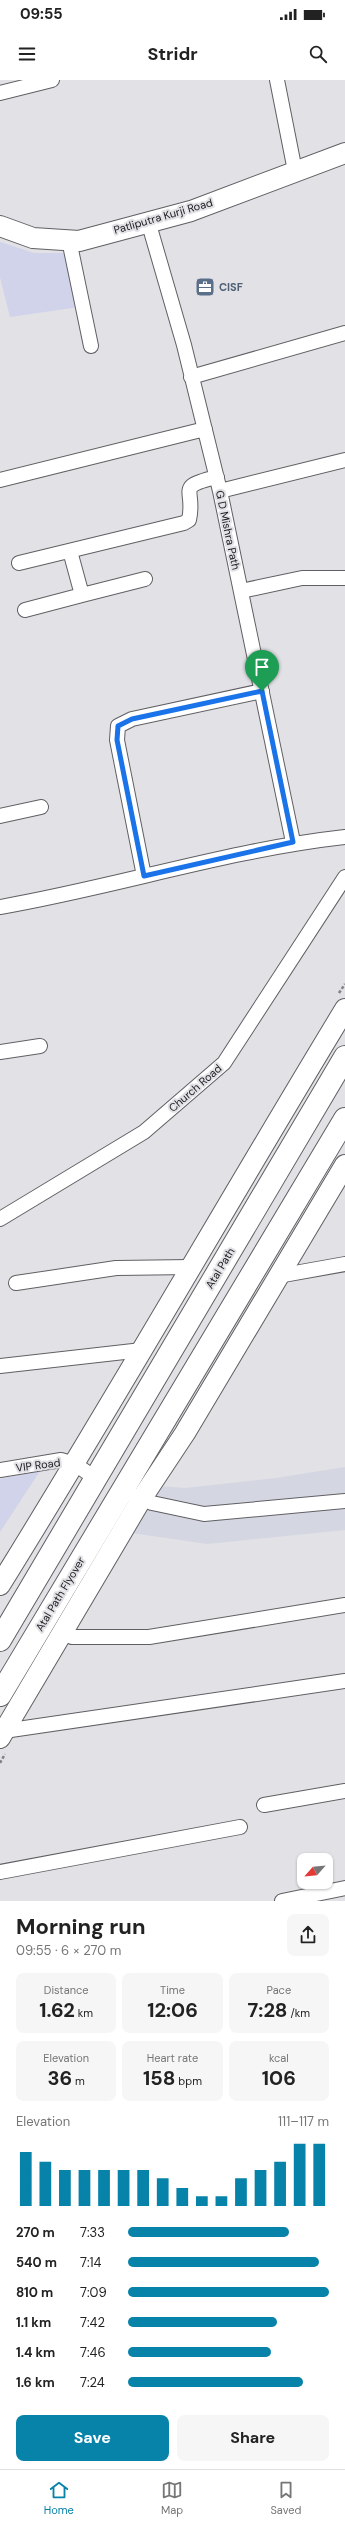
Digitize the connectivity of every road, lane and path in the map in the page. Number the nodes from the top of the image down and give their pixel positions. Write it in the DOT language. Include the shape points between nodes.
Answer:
graph roads {
  1 [pos="52,80"];
  2 [pos="277,80"];
  3 [pos="0,93"];
  4 [pos="345,153"];
  5 [pos="295,171"];
  6 [pos="148,221"];
  7 [pos="0,226"];
  8 [pos="69,240"];
  9 [pos="345,333"];
  10 [pos="90,346"];
  11 [pos="191,377"];
  12 [pos="205,429"];
  13 [pos="345,460"];
  14 [pos="0,480"];
  15 [pos="218,484"];
  16 [pos="70,551"];
  17 [pos="20,563"];
  18 [pos="345,578"];
  19 [pos="145,579"];
  20 [pos="241,591"];
  21 [pos="82,595"];
  22 [pos="25,610"];
  23 [pos="262,691"];
  24 [pos="41,807"];
  25 [pos="0,816"];
  26 [pos="345,837"];
  27 [pos="293,842"];
  28 [pos="144,876"];
  29 [pos="345,877"];
  30 [pos="0,907"];
  31 [pos="345,1009"];
  32 [pos="40,1046"];
  33 [pos="0,1052"];
  34 [pos="345,1058"];
  35 [pos="345,1119"];
  36 [pos="345,1167"];
  37 [pos="0,1219"];
  38 [pos="345,1264"];
  39 [pos="191,1267"];
  40 [pos="278,1276"];
  41 [pos="16,1283"];
  42 [pos="142,1350"];
  43 [pos="0,1366"];
  44 [pos="75,1464"];
  45 [pos="0,1470"];
  46 [pos="95,1478"];
  47 [pos="120,1493"];
  48 [pos="142,1498"];
  49 [pos="345,1501"];
  50 [pos="0,1585"];
  51 [pos="345,1605"];
  52 [pos="64,1633"];
  53 [pos="0,1640"];
  54 [pos="345,1681"];
  55 [pos="0,1695"];
  56 [pos="2,1735"];
  57 [pos="345,1791"];
  58 [pos="264,1805"];
  59 [pos="240,1827"];
  60 [pos="0,1872"];
  61 [pos="338,1893"];
  62 [pos="282,1901"];
  1 -- 3 [label="street"];
  2 -- 5 [label="street"];
  4 -- 5 [label="street, Patliputra Kurji Road"];
  5 -- 6 [label="street, Patliputra Kurji Road" via="191,211"];
  6 -- 8 [label="street, Patliputra Kurji Road" via="78,241"];
  6 -- 11 [label="street, G D Mishra Path"];
  7 -- 8 [label="street, Patliputra Kurji Road" via="33,238"];
  8 -- 10 [label="street"];
  9 -- 11 [label="street"];
  11 -- 12 [label="street, G D Mishra Path"];
  12 -- 14 [label="street"];
  12 -- 15 [label="street, G D Mishra Path"];
  13 -- 15 [label="street"];
  15 -- 16 [label="street" via="194,482 190,487 188,520"];
  15 -- 20 [label="street, G D Mishra Path"];
  16 -- 17 [label="street"];
  16 -- 21 [label="street"];
  18 -- 20 [label="street" via="302,578"];
  19 -- 21 [label="street"];
  20 -- 23 [label="street, G D Mishra Path"];
  21 -- 22 [label="street"];
  23 -- 27 [label="street, G D Mishra Path"];
  23 -- 28 [label="street" via="132,719 118,726 117,740"];
  24 -- 25 [label="street"];
  26 -- 27 [label="street"];
  27 -- 28 [label="street"];
  28 -- 30 [label="street" via="66,896"];
  29 -- 37 [label="street, Church Road" via="224,1063 144,1132"];
  31 -- 39 [label="street"];
  32 -- 33 [label="street"];
  34 -- 46 [label="main road, Atal Path"];
  35 -- 47 [label="main road"];
  36 -- 40 [label="street"];
  38 -- 40 [label="street"];
  39 -- 41 [label="street" via="116,1268"];
  39 -- 42 [label="street"];
  40 -- 48 [label="street" via="185,1433"];
  42 -- 43 [label="street"];
  42 -- 44 [label="street"];
  44 -- 45 [label="street, VIP Road" via="61,1460"];
  44 -- 46 [label="street, VIP Road"];
  44 -- 50 [label="street"];
  46 -- 53 [label="main road"];
  47 -- 48 [label="street"];
  47 -- 55 [label="main road, Atal Path Flyover"];
  48 -- 49 [label="street" via="152,1503 204,1514"];
  48 -- 52 [label="street"];
  51 -- 52 [label="street" via="150,1637 72,1636"];
  52 -- 56 [label="street"];
  54 -- 56 [label="street"];
  57 -- 58 [label="street"];
  59 -- 60 [label="street"];
  61 -- 62 [label="street"];
}
